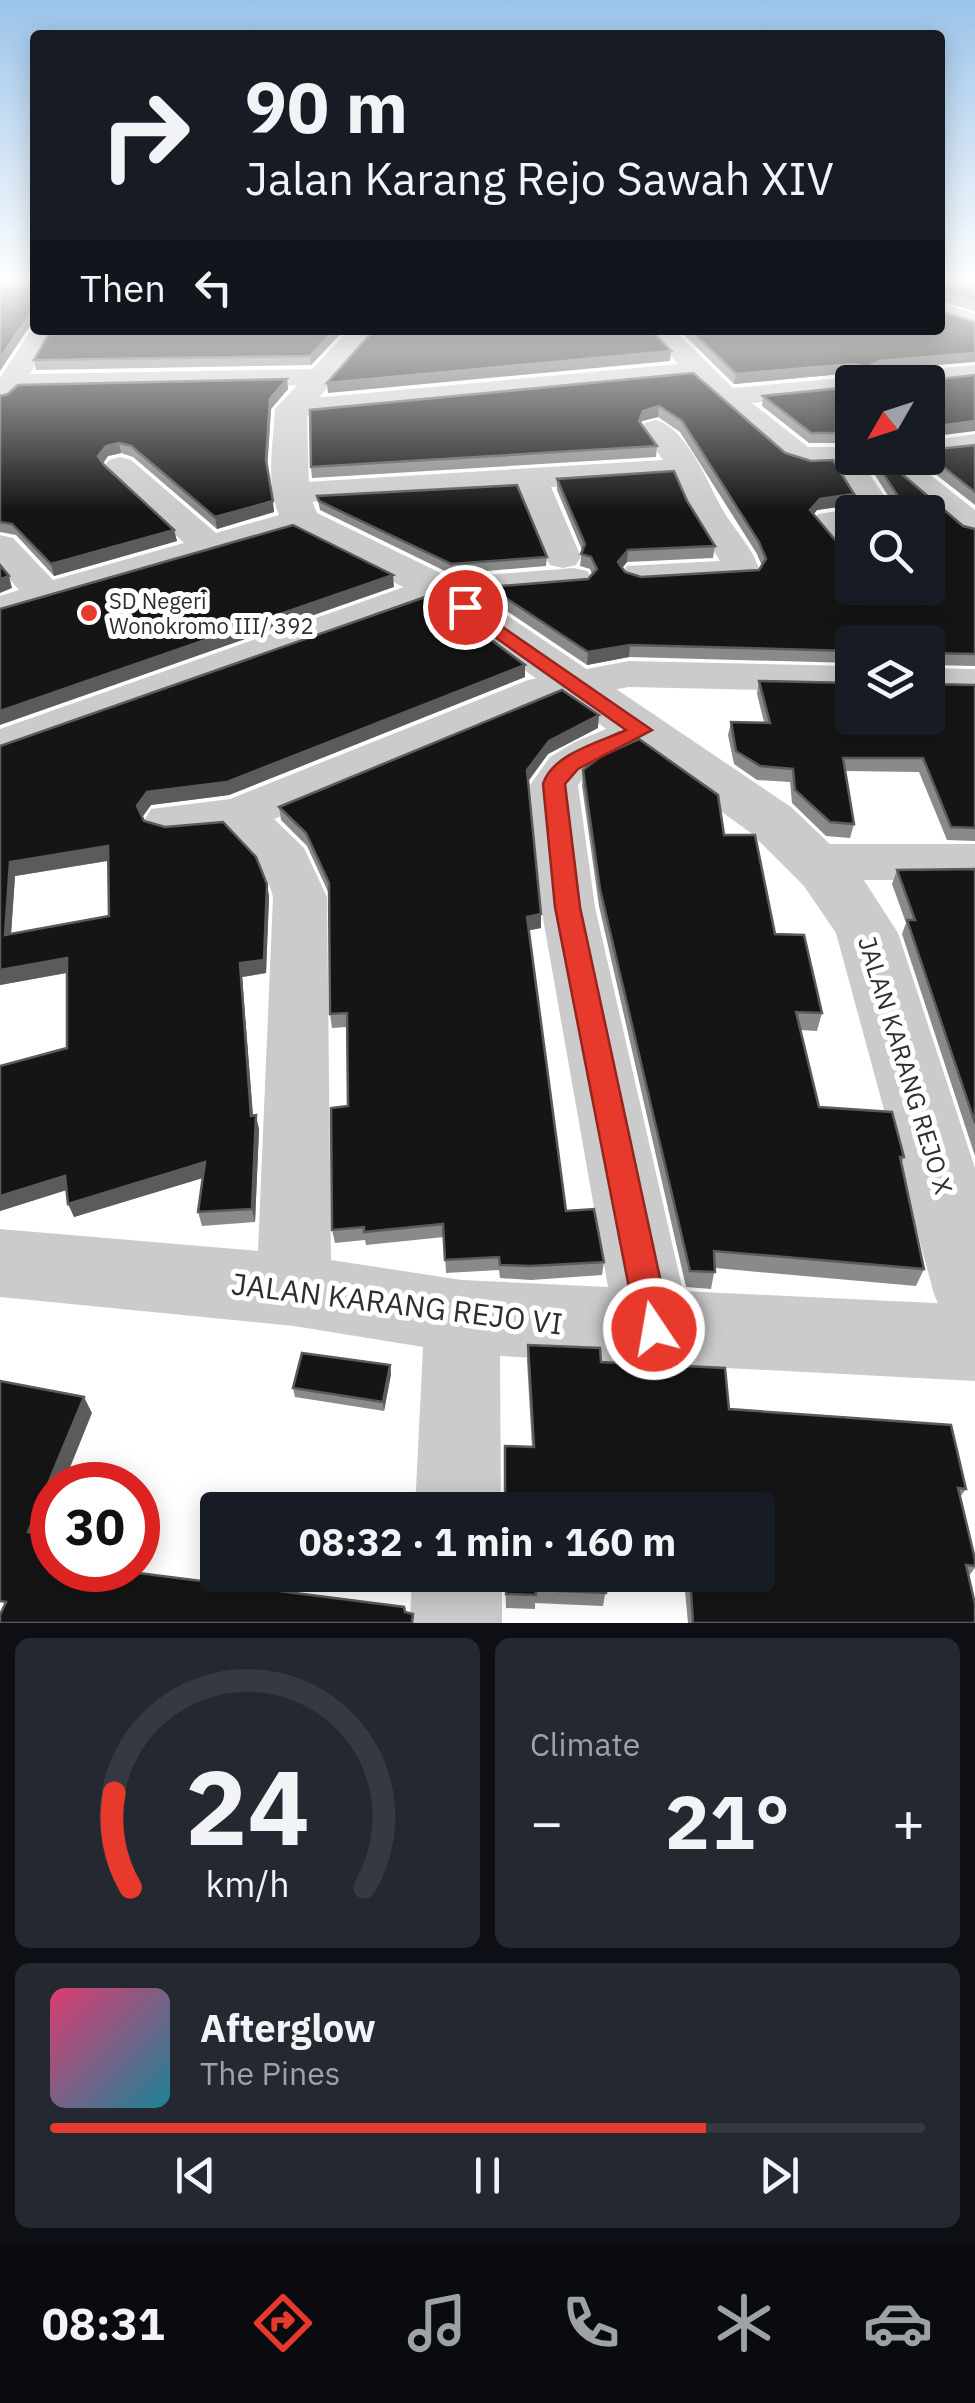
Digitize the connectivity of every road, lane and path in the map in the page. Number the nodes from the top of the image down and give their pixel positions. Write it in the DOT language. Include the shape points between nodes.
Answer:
graph roads {
  1 [pos="337,358"];
  2 [pos="687,358"];
  3 [pos="699,370"];
  4 [pos="975,373"];
  5 [pos="945,376"];
  6 [pos="8,378"];
  7 [pos="317,378"];
  8 [pos="835,387"];
  9 [pos="726,397"];
  10 [pos="291,409"];
  11 [pos="656,429"];
  12 [pos="975,443"];
  13 [pos="945,447"];
  14 [pos="835,458"];
  15 [pos="120,467"];
  16 [pos="685,468"];
  17 [pos="911,475"];
  18 [pos="532,479"];
  19 [pos="296,506"];
  20 [pos="975,528"];
  21 [pos="0,546"];
  22 [pos="210,546"];
  23 [pos="640,574"];
  24 [pos="438,588"];
  25 [pos="45,596"];
  26 [pos="0,608"];
  27 [pos="835,679"];
  28 [pos="945,681"];
  29 [pos="975,682"];
  30 [pos="573,683"];
  31 [pos="641,730"];
  32 [pos="0,744"];
  33 [pos="238,815"];
  34 [pos="169,822"];
  35 [pos="819,862"];
  36 [pos="975,862"];
  37 [pos="0,1263"];
  38 [pos="294,1290"];
  39 [pos="975,1294"];
  40 [pos="462,1318"];
  41 [pos="654,1329"];
  42 [pos="975,1343"];
  43 [pos="458,1492"];
  44 [pos="457,1592"];
  45 [pos="456,1623"];
  1 -- 7 [label="street"];
  2 -- 3 [label="street"];
  3 -- 9 [label="street"];
  3 -- 10 [label="street"];
  4 -- 5 [label="street"];
  6 -- 7 [label="street"];
  7 -- 10 [label="street"];
  8 -- 9 [label="street"];
  9 -- 14 [label="street" via="805,457"];
  10 -- 19 [label="street"];
  11 -- 16 [label="street"];
  12 -- 13 [label="street"];
  15 -- 22 [label="street"];
  16 -- 18 [label="street"];
  16 -- 23 [label="street" via="741,572"];
  17 -- 20 [label="street"];
  18 -- 19 [label="street"];
  18 -- 24 [label="street" via="569,568"];
  19 -- 22 [label="street"];
  19 -- 24 [label="street, JALAN KARANG REJO X"];
  21 -- 25 [label="street"];
  22 -- 25 [label="street"];
  24 -- 30 [label="street, JALAN KARANG REJO X"];
  24 -- 32 [label="street"];
  25 -- 26 [label="street"];
  27 -- 30 [label="street" via="629,674"];
  28 -- 29 [label="street"];
  30 -- 31 [label="street, JALAN KARANG REJO X"];
  30 -- 33 [label="street" via="543,689"];
  31 -- 35 [label="street, JALAN KARANG REJO X" via="771,820"];
  31 -- 41 [label="street" via="570,765 554,784 568,907"];
  33 -- 34 [label="street"];
  33 -- 38 [label="street" via="284,855 300,897"];
  35 -- 36 [label="street"];
  35 -- 39 [label="street, JALAN KARANG REJO X" via="868,933"];
  37 -- 38 [label="street, JALAN KARANG REJO VI"];
  38 -- 40 [label="street, JALAN KARANG REJO VI"];
  40 -- 41 [label="street, JALAN KARANG REJO VI"];
  40 -- 43 [label="street"];
  41 -- 42 [label="street, JALAN KARANG REJO VI"];
  44 -- 45 [label="street"];
}
